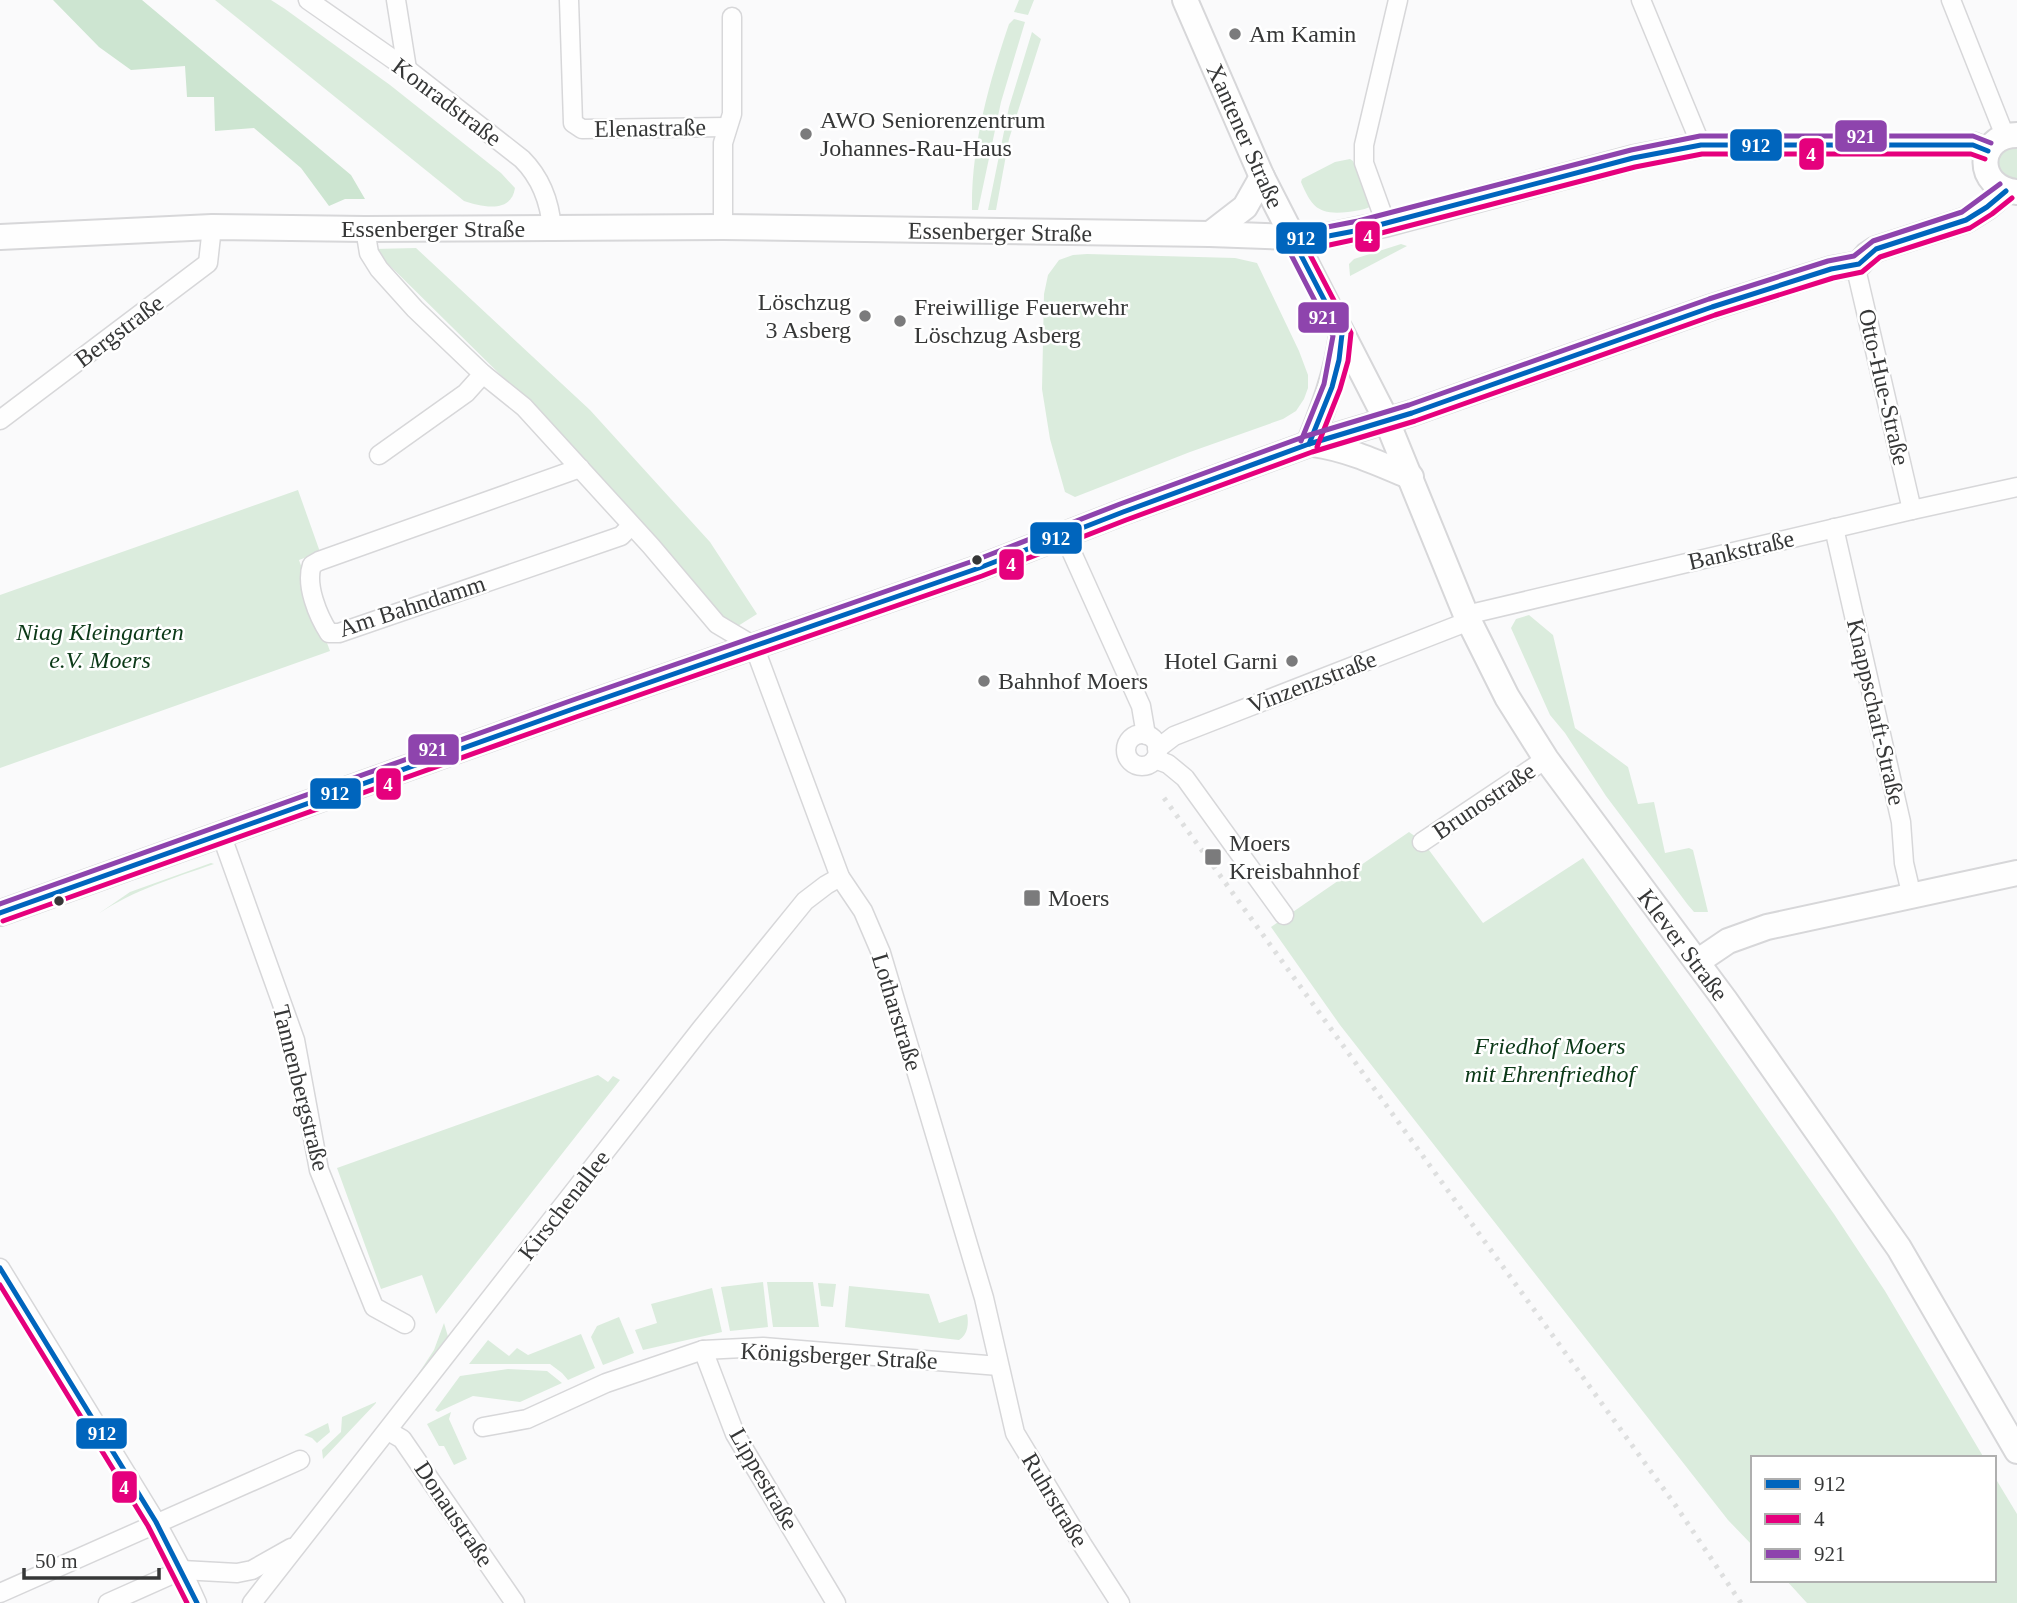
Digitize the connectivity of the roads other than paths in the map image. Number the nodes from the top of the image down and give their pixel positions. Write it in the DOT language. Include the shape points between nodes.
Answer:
graph roads {
  1 [pos="308,0"];
  2 [pos="396,0"];
  3 [pos="569,0"];
  4 [pos="1185,0"];
  5 [pos="1398,0"];
  6 [pos="1641,0"];
  7 [pos="1951,0"];
  8 [pos="732,17"];
  9 [pos="407,69"];
  10 [pos="727,127"];
  11 [pos="2003,141"];
  12 [pos="1701,145"];
  13 [pos="1262,177"];
  14 [pos="2012,191"];
  15 [pos="1386,224"];
  16 [pos="212,226"];
  17 [pos="723,227"];
  18 [pos="365,229"];
  19 [pos="552,229"];
  20 [pos="1210,234"];
  21 [pos="0,237"];
  22 [pos="1292,238"];
  23 [pos="1859,264"];
  24 [pos="1342,334"];
  25 [pos="483,374"];
  26 [pos="1386,419"];
  27 [pos="0,420"];
  28 [pos="1310,444"];
  29 [pos="380,455"];
  30 [pos="580,468"];
  31 [pos="1411,477"];
  32 [pos="2017,488"];
  33 [pos="1912,510"];
  34 [pos="631,526"];
  35 [pos="1834,528"];
  36 [pos="1064,535"];
  37 [pos="1468,618"];
  38 [pos="754,646"];
  39 [pos="1153,748"];
  40 [pos="1546,760"];
  41 [pos="221,834"];
  42 [pos="1423,842"];
  43 [pos="2017,873"];
  44 [pos="841,877"];
  45 [pos="1912,897"];
  46 [pos="1,914"];
  47 [pos="1284,915"];
  48 [pos="1697,962"];
  49 [pos="0,1268"];
  50 [pos="405,1324"];
  51 [pos="703,1350"];
  52 [pos="999,1366"];
  53 [pos="1005,1391"];
  54 [pos="483,1427"];
  55 [pos="388,1431"];
  56 [pos="2017,1451"];
  57 [pos="300,1460"];
  58 [pos="156,1522"];
  59 [pos="297,1545"];
  60 [pos="182,1570"];
  61 [pos="0,1593"];
  62 [pos="108,1603"];
  63 [pos="197,1603"];
  64 [pos="252,1603"];
  65 [pos="515,1603"];
  66 [pos="836,1603"];
  67 [pos="1120,1603"];
  1 -- 9 [label="street, Konradstraße"];
  2 -- 9 [label="street"];
  3 -- 10 [label="street, Elenastraße" via="573,124 582,129"];
  4 -- 13 [label="main road, Xantener Straße"];
  5 -- 15 [label="street" via="1364,145 1364,163"];
  6 -- 12 [label="street"];
  7 -- 11 [label="street"];
  8 -- 10 [label="street, Elenastraße" via="732,114"];
  9 -- 19 [label="street, Konradstraße" via="534,172 551,214"];
  10 -- 17 [label="street, Elenastraße"];
  11 -- 12 [label="main road, Essenberger Straße" via="1973,145"];
  11 -- 14 [label="main road" via="1985,164 1998,187"];
  12 -- 15 [label="main road, Essenberger Straße" via="1633,158"];
  13 -- 20 [label="main road" via="1245,207"];
  13 -- 22 [label="main road, Xantener Straße"];
  14 -- 23 [label="main road" via="1966,220 1876,249"];
  15 -- 22 [label="main road, Essenberger Straße" via="1328,237"];
  16 -- 18 [label="main road, Essenberger Straße"];
  16 -- 21 [label="main road, Essenberger Straße"];
  16 -- 27 [label="street, Bergstraße" via="208,263"];
  17 -- 19 [label="main road, Essenberger Straße"];
  17 -- 20 [label="main road, Essenberger Straße"];
  18 -- 19 [label="main road, Essenberger Straße"];
  18 -- 25 [label="street" via="369,253 379,270"];
  20 -- 22 [label="main road, Essenberger Straße"];
  22 -- 24 [label="main road, Xantener Straße"];
  23 -- 26 [label="main road" via="1725,303"];
  23 -- 33 [label="street, Otto-Hue-Straße" via="1857,273"];
  24 -- 26 [label="main road, Xantener Straße"];
  24 -- 28 [label="main road" via="1332,387"];
  25 -- 29 [label="street" via="466,393"];
  25 -- 30 [label="street" via="524,407"];
  26 -- 28 [label="main road"];
  26 -- 31 [label="main road, Klever Straße"];
  28 -- 31 [label="main road" via="1358,454"];
  28 -- 36 [label="main road"];
  30 -- 34 [label="street"];
  30 -- 34 [label="street, Am Bahndamm" via="312,565 309,582 324,626 329,633 339,633 621,536"];
  31 -- 37 [label="main road, Klever Straße"];
  32 -- 33 [label="street, Bankstraße"];
  33 -- 35 [label="street, Bankstraße"];
  34 -- 38 [label="street" via="717,624"];
  35 -- 37 [label="street, Bankstraße"];
  35 -- 45 [label="street, Knappschaft-Straße" via="1901,822"];
  36 -- 38 [label="main road"];
  36 -- 39 [label="street" via="1141,706"];
  37 -- 39 [label="street, Vinzenzstraße"];
  37 -- 40 [label="main road, Klever Straße" via="1507,697"];
  38 -- 41 [label="main road"];
  38 -- 44 [label="street, Lotharstraße"];
  39 -- 47 [label="street" via="1185,778"];
  40 -- 42 [label="street, Brunostraße"];
  40 -- 48 [label="main road, Klever Straße"];
  41 -- 46 [label="main road"];
  41 -- 50 [label="street, Tannenbergstraße" via="295,1040 319,1170 374,1307"];
  43 -- 45 [label="main road"];
  44 -- 52 [label="street, Lotharstraße" via="863,911 881,953 984,1298"];
  44 -- 55 [label="street, Kirschenallee" via="805,901"];
  45 -- 48 [label="main road" via="1767,927 1728,941"];
  48 -- 56 [label="main road, Klever Straße" via="1899,1248"];
  49 -- 58 [label="street"];
  51 -- 52 [label="street, Königsberger Straße" via="763,1348"];
  51 -- 54 [label="street, Königsberger Straße" via="606,1383 527,1419"];
  51 -- 66 [label="street, Lippestraße" via="735,1434"];
  52 -- 53 [label="street, Lotharstraße"];
  53 -- 67 [label="street, Ruhrstraße" via="1015,1433"];
  55 -- 59 [label="street, Kirschenallee"];
  55 -- 65 [label="street, Donaustraße" via="402,1439"];
  57 -- 58 [label="street"];
  58 -- 60 [label="street"];
  58 -- 61 [label="street"];
  59 -- 60 [label="street, Kirschenallee" via="252,1570 223,1574"];
  59 -- 64 [label="street, Kirschenallee"];
  60 -- 62 [label="street"];
  60 -- 63 [label="street"];
}
